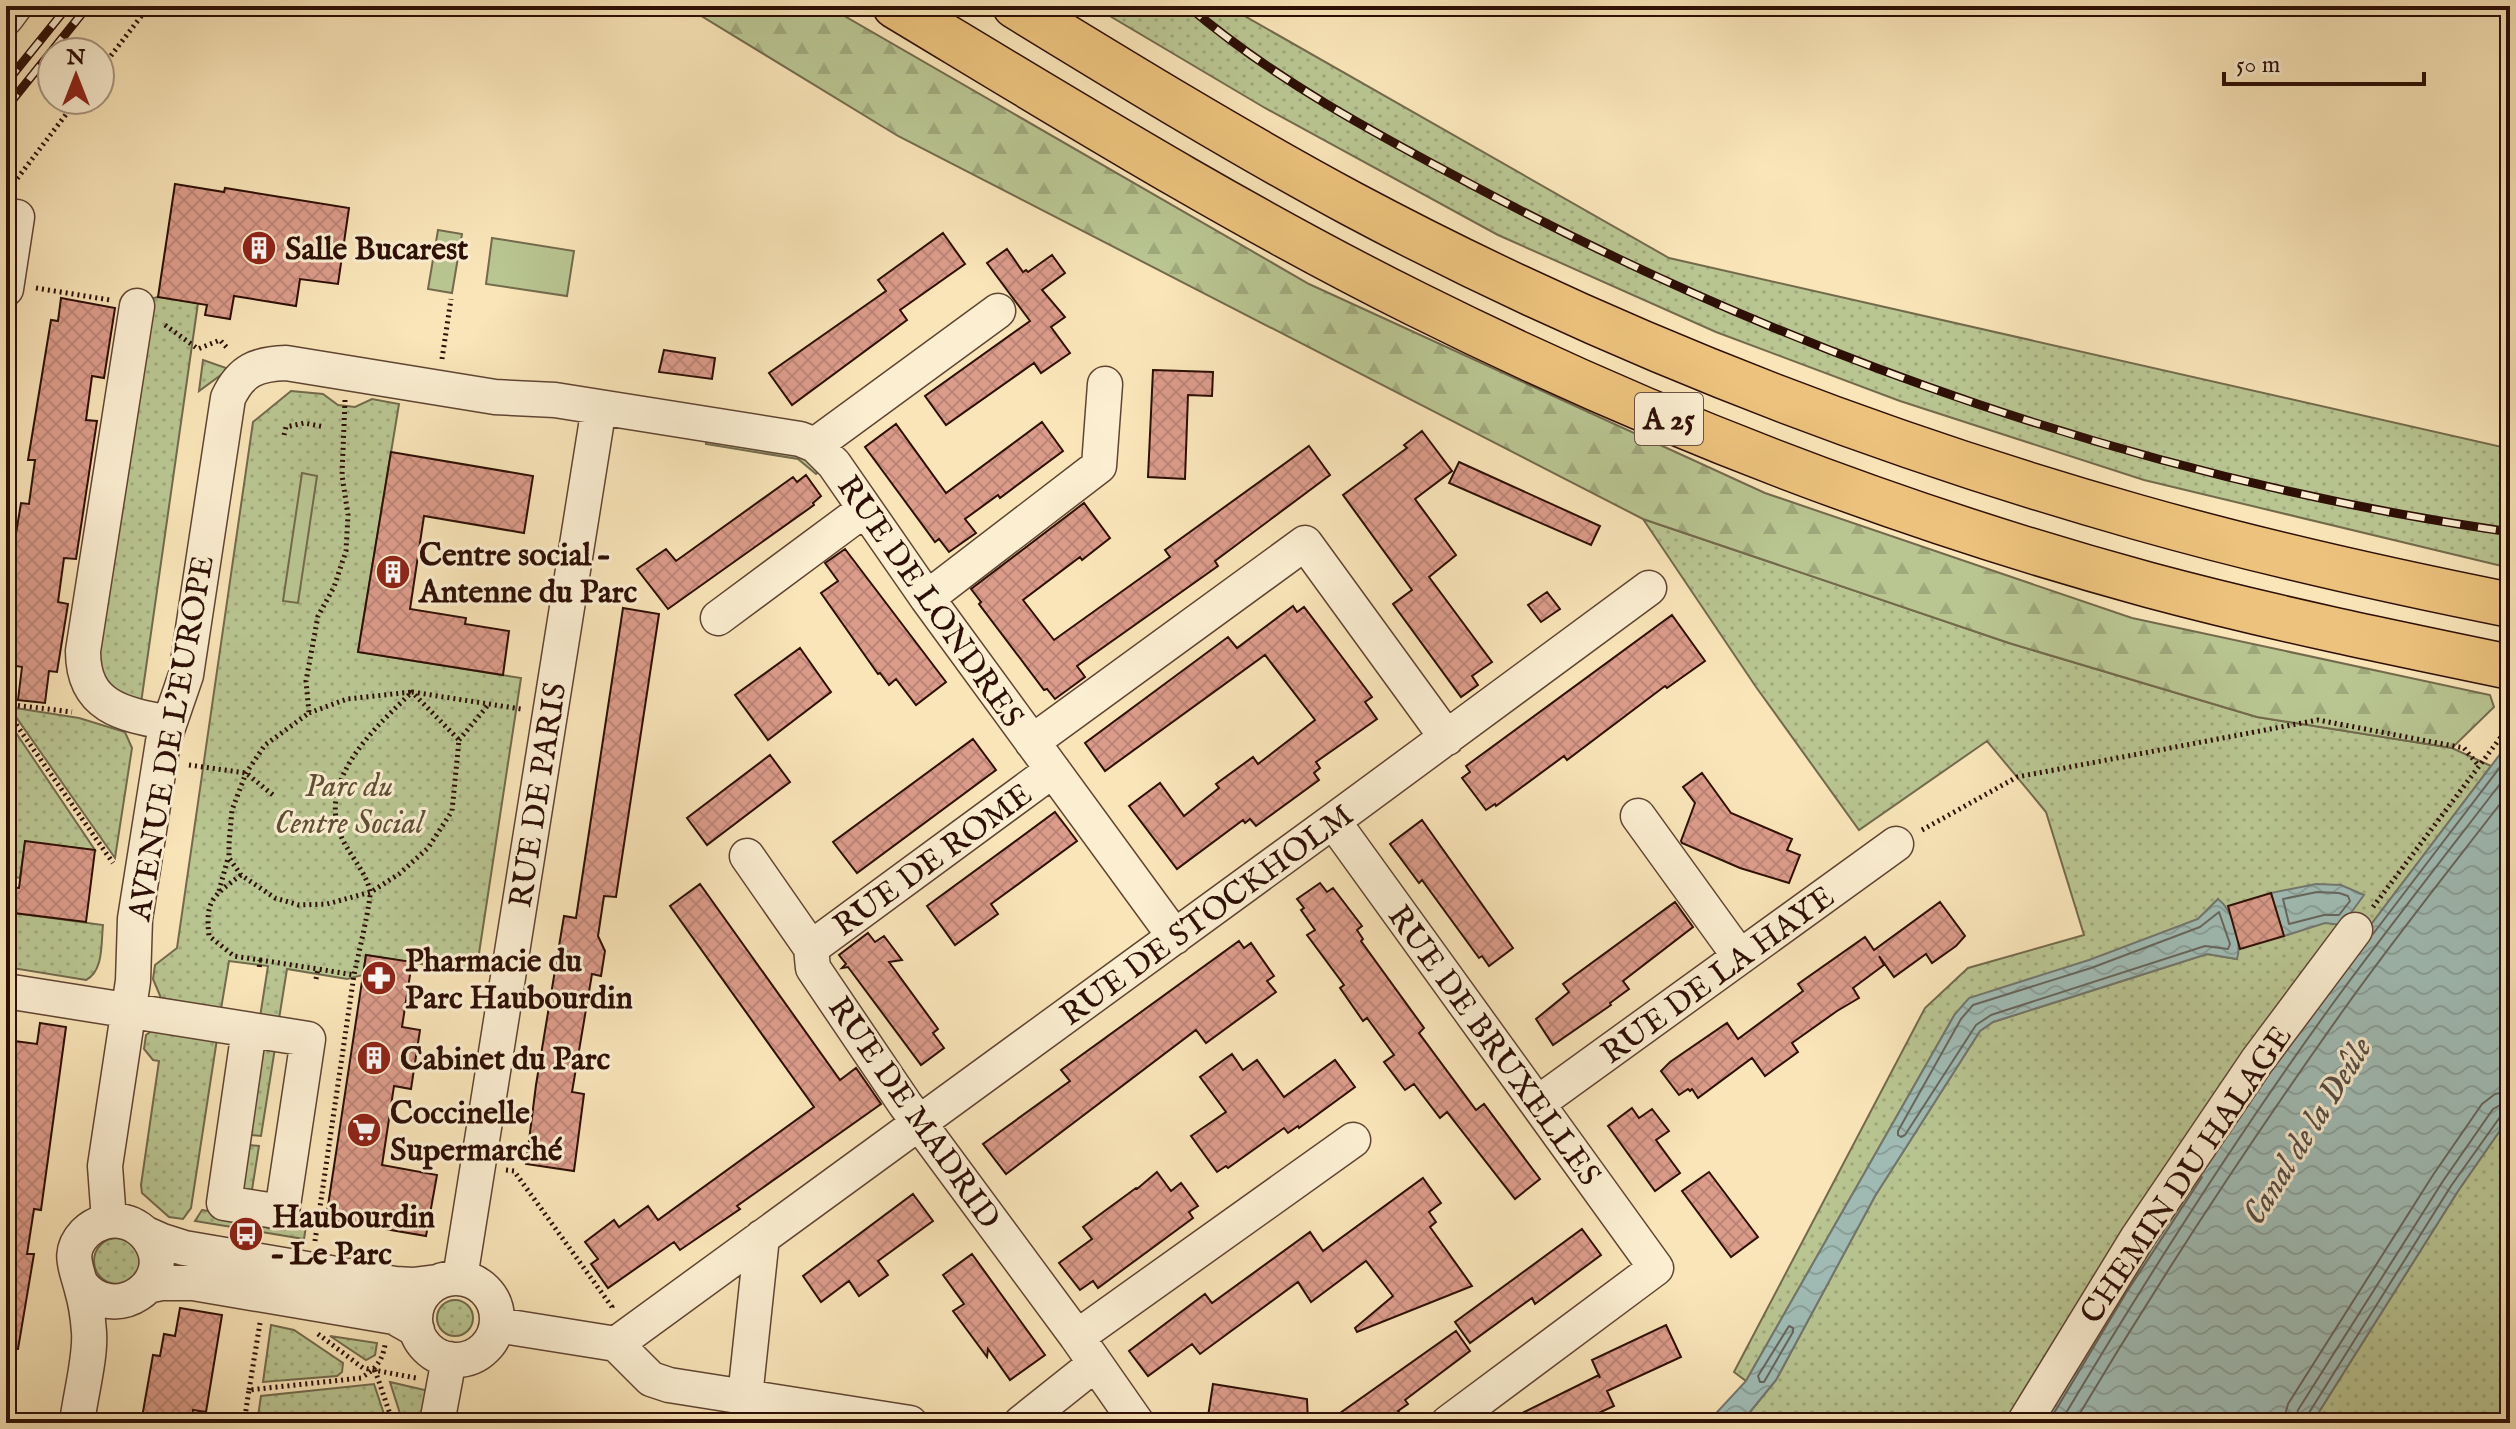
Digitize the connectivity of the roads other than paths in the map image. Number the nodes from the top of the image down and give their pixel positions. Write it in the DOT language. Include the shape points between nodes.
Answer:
graph roads {
  1 [pos="15,6"];
  2 [pos="895,6"];
  3 [pos="1015,6"];
  4 [pos="6,18"];
  5 [pos="11,205"];
  6 [pos="6,289"];
  7 [pos="137,306"];
  8 [pos="998,311"];
  9 [pos="1105,384"];
  10 [pos="228,398"];
  11 [pos="599,407"];
  12 [pos="815,445"];
  13 [pos="865,509"];
  14 [pos="1649,588"];
  15 [pos="927,598"];
  16 [pos="2510,605"];
  17 [pos="718,618"];
  18 [pos="2510,667"];
  19 [pos="169,723"];
  20 [pos="1447,738"];
  21 [pos="1032,742"];
  22 [pos="1053,770"];
  23 [pos="1638,816"];
  24 [pos="1333,821"];
  25 [pos="1896,844"];
  26 [pos="747,856"];
  27 [pos="2355,930"];
  28 [pos="1175,937"];
  29 [pos="811,948"];
  30 [pos="1740,957"];
  31 [pos="6,991"];
  32 [pos="128,1010"];
  33 [pos="249,1030"];
  34 [pos="1538,1103"];
  35 [pos="919,1123"];
  36 [pos="1353,1140"];
  37 [pos="109,1221"];
  38 [pos="144,1233"];
  39 [pos="762,1237"];
  40 [pos="449,1280"];
  41 [pos="81,1284"];
  42 [pos="134,1294"];
  43 [pos="403,1323"];
  44 [pos="497,1325"];
  45 [pos="89,1336"];
  46 [pos="609,1343"];
  47 [pos="1086,1351"];
  48 [pos="446,1371"];
  49 [pos="745,1397"];
  50 [pos="77,1423"];
  51 [pos="437,1423"];
  52 [pos="910,1423"];
  53 [pos="1021,1423"];
  54 [pos="1137,1423"];
  55 [pos="1448,1423"];
  56 [pos="2024,1423"];
  1 -- 4 [label="street"];
  2 -- 18 [label="highway, A 25" via="1342,266 1492,340 1718,439 1917,513 2119,576"];
  3 -- 16 [label="highway, A 25" via="1353,204 1528,290 1754,389 1918,449 2137,517"];
  5 -- 6 [label="street"];
  7 -- 19 [label="street" via="83,666 100,701"];
  8 -- 12 [label="street"];
  9 -- 15 [label="street" via="1099,466"];
  10 -- 11 [label="street, RUE DE LONDRES" via="248,372 286,363 495,397"];
  10 -- 19 [label="street, AVENUE DE L'EUROPE" via="186,675"];
  11 -- 12 [label="street, RUE DE LONDRES"];
  11 -- 40 [label="street, RUE DE PARIS"];
  12 -- 13 [label="street, RUE DE LONDRES"];
  13 -- 15 [label="street, RUE DE LONDRES"];
  13 -- 17 [label="street"];
  14 -- 20 [label="street, RUE DE STOCKHOLM"];
  15 -- 21 [label="street, RUE DE LONDRES"];
  19 -- 32 [label="street, AVENUE DE L'EUROPE" via="138,899"];
  20 -- 21 [label="street" via="1305,543"];
  20 -- 24 [label="street, RUE DE STOCKHOLM"];
  21 -- 22 [label="street, RUE DE LONDRES"];
  22 -- 28 [label="street, RUE DE LONDRES"];
  22 -- 29 [label="street, RUE DE ROME"];
  23 -- 30 [label="street"];
  24 -- 28 [label="street, RUE DE STOCKHOLM"];
  24 -- 34 [label="street, RUE DE BRUXELLES"];
  25 -- 30 [label="street, RUE DE LA HAYE"];
  26 -- 29 [label="street, RUE DE MADRID"];
  27 -- 56 [label="street, CHEMIN DU HALAGE" via="2180,1174"];
  28 -- 35 [label="street, RUE DE STOCKHOLM"];
  29 -- 35 [label="street, RUE DE MADRID" via="813,968"];
  30 -- 34 [label="street, RUE DE LA HAYE"];
  31 -- 32 [label="street"];
  32 -- 33 [label="street"];
  32 -- 37 [label="street, AVENUE DE L'EUROPE" via="105,1166"];
  33 -- 33 [label="street" via="224,1203 282,1212 308,1039"];
  34 -- 55 [label="street, RUE DE BRUXELLES" via="1656,1268"];
  35 -- 39 [label="street, RUE DE STOCKHOLM"];
  35 -- 47 [label="street, RUE DE MADRID"];
  36 -- 47 [label="street"];
  37 -- 38 [label="street" via="128,1222"];
  37 -- 41 [label="street" via="79,1241 74,1266"];
  38 -- 40 [label="street" via="192,1250 395,1284"];
  38 -- 42 [label="street" via="156,1255 154,1275"];
  39 -- 46 [label="street, RUE DE STOCKHOLM"];
  39 -- 49 [label="street"];
  40 -- 43 [label="street" via="427,1290 415,1317"];
  40 -- 44 [label="street" via="480,1285 491,1296"];
  41 -- 42 [label="street" via="108,1302"];
  41 -- 45 [label="street"];
  42 -- 43 [label="street" via="162,1283 193,1283"];
  42 -- 45 [label="street" via="104,1315"];
  43 -- 48 [label="street"];
  44 -- 46 [label="street"];
  44 -- 48 [label="street" via="478,1354"];
  45 -- 50 [label="street"];
  46 -- 49 [label="street" via="651,1379"];
  47 -- 53 [label="street"];
  47 -- 54 [label="street, RUE DE MADRID"];
  48 -- 51 [label="street"];
  49 -- 52 [label="street"];
}
